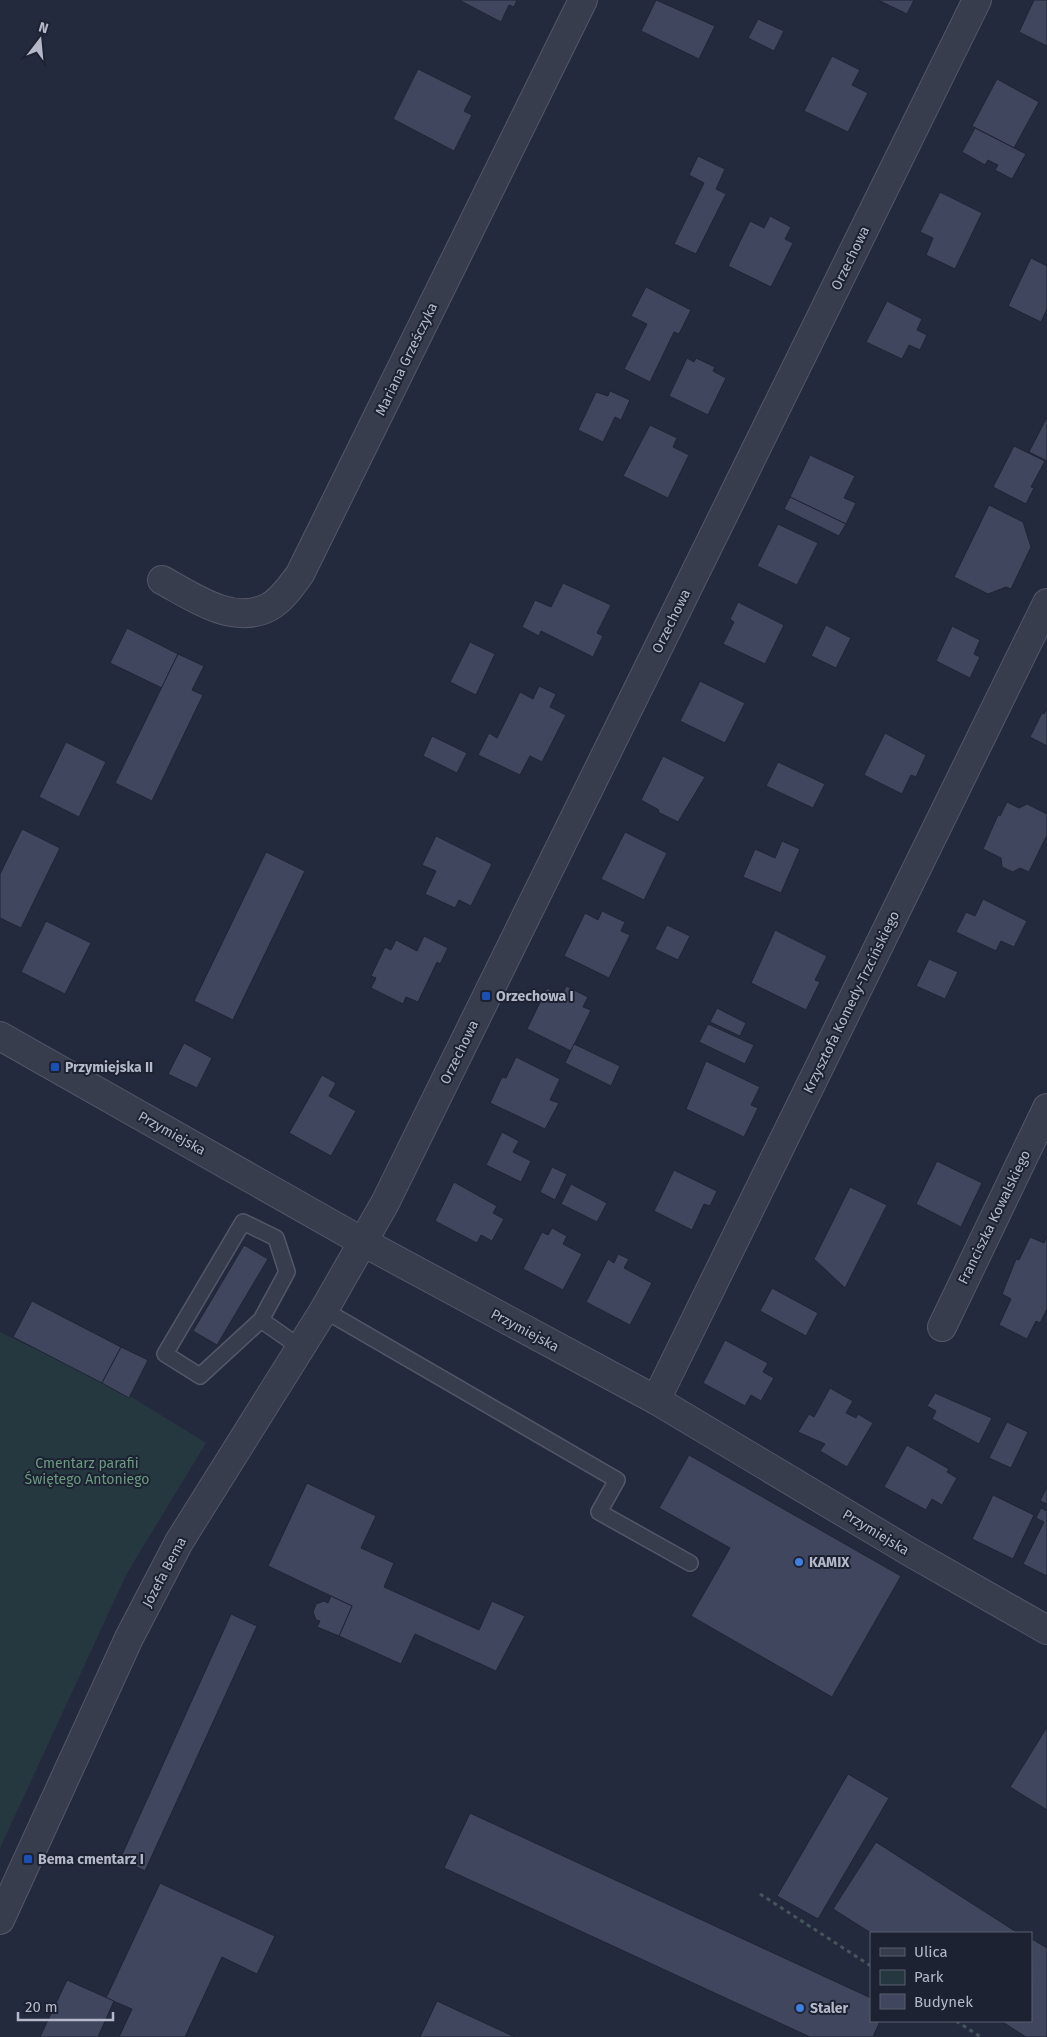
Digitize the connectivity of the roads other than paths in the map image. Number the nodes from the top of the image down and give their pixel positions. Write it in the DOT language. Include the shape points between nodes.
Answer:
graph roads {
  1 [pos="583,0"];
  2 [pos="977,0"];
  3 [pos="162,580"];
  4 [pos="1047,603"];
  5 [pos="0,1036"];
  6 [pos="1047,1108"];
  7 [pos="363,1242"];
  8 [pos="324,1310"];
  9 [pos="261,1320"];
  10 [pos="942,1327"];
  11 [pos="301,1348"];
  12 [pos="656,1400"];
  13 [pos="690,1564"];
  14 [pos="1047,1630"];
  15 [pos="0,1920"];
  1 -- 3 [label="street, Mariana Grześczyka" via="300,574 270,607 252,613 229,612 202,602"];
  2 -- 7 [label="street, Orzechowa"];
  4 -- 12 [label="street, Krzysztofa Komedy-Trzcińskiego"];
  5 -- 7 [label="street, Przymiejska"];
  6 -- 10 [label="street, Franciszka Kowalskiego"];
  7 -- 8 [label="street, Józefa Bema"];
  7 -- 12 [label="street, Przymiejska"];
  8 -- 11 [label="street, Józefa Bema"];
  8 -- 13 [label="lane" via="617,1480 599,1512"];
  9 -- 9 [label="lane" via="287,1272 276,1238 243,1222 165,1354 200,1376"];
  9 -- 11 [label="lane"];
  11 -- 15 [label="street, Józefa Bema" via="179,1542 129,1638"];
  12 -- 14 [label="street, Przymiejska" via="926,1562"];
}
